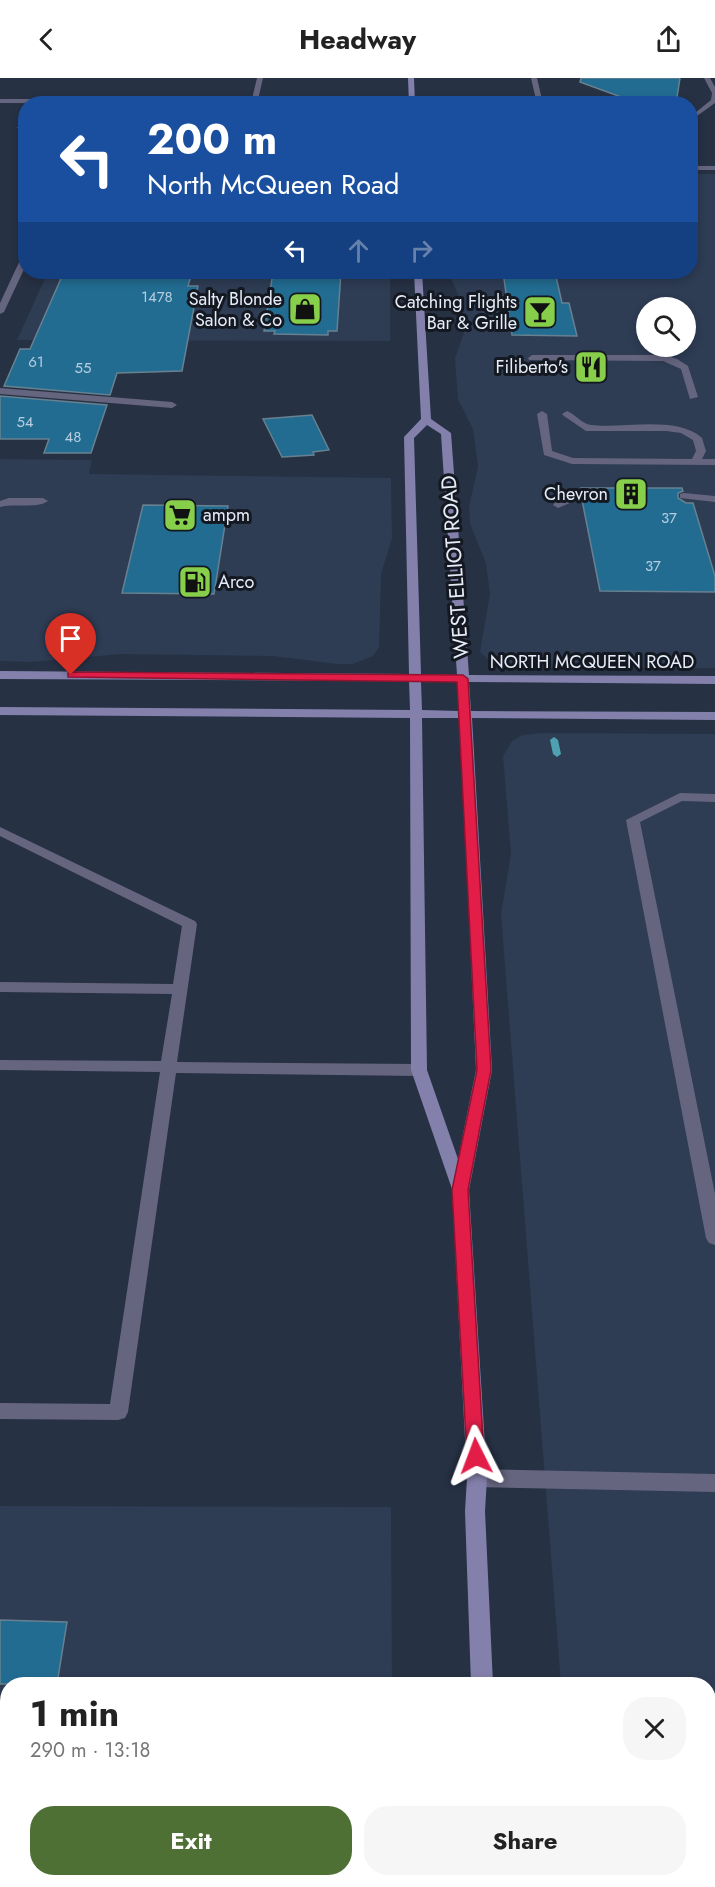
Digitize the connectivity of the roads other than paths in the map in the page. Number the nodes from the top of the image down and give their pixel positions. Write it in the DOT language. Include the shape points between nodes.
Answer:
graph roads {
  1 [pos="260,78"];
  2 [pos="411,78"];
  3 [pos="534,78"];
  4 [pos="707,78"];
  5 [pos="256,96"];
  6 [pos="412,96"];
  7 [pos="538,96"];
  8 [pos="0,101"];
  9 [pos="18,102"];
  10 [pos="698,111"];
  11 [pos="698,115"];
  12 [pos="705,117"];
  13 [pos="698,168"];
  14 [pos="715,168"];
  15 [pos="18,273"];
  16 [pos="418,279"];
  17 [pos="0,312"];
  18 [pos="532,358"];
  19 [pos="0,391"];
  20 [pos="693,397"];
  21 [pos="172,405"];
  22 [pos="542,414"];
  23 [pos="567,414"];
  24 [pos="426,420"];
  25 [pos="695,462"];
  26 [pos="715,462"];
  27 [pos="578,496"];
  28 [pos="684,496"];
  29 [pos="715,499"];
  30 [pos="43,501"];
  31 [pos="0,504"];
  32 [pos="558,505"];
  33 [pos="0,675"];
  34 [pos="414,678"];
  35 [pos="463,679"];
  36 [pos="715,680"];
  37 [pos="0,711"];
  38 [pos="416,715"];
  39 [pos="466,715"];
  40 [pos="715,716"];
  41 [pos="715,798"];
  42 [pos="0,831"];
  43 [pos="0,987"];
  44 [pos="180,989"];
  45 [pos="0,1065"];
  46 [pos="169,1068"];
  47 [pos="419,1070"];
  48 [pos="460,1190"];
  49 [pos="715,1238"];
  50 [pos="0,1411"];
  51 [pos="477,1478"];
  52 [pos="715,1483"];
  53 [pos="482,1677"];
  1 -- 5 [label="street"];
  2 -- 6 [label="main road"];
  3 -- 7 [label="street"];
  4 -- 10 [label="street" via="715,93 714,101"];
  8 -- 9 [label="street"];
  11 -- 12 [label="street"];
  13 -- 14 [label="street"];
  15 -- 17 [label="street"];
  16 -- 24 [label="main road"];
  18 -- 20 [label="street" via="664,358 685,368"];
  19 -- 21 [label="street"];
  22 -- 25 [label="street" via="547,453 572,461"];
  23 -- 25 [label="street" via="586,428 684,431 697,438 701,451"];
  24 -- 34 [label="main road, WEST ELLIOT ROAD" via="409,437"];
  24 -- 35 [label="main road, WEST ELLIOT ROAD" via="446,434"];
  25 -- 26 [label="street"];
  27 -- 32 [label="street"];
  28 -- 29 [label="street"];
  30 -- 31 [label="street"];
  33 -- 34 [label="main road, NORTH MCQUEEN ROAD"];
  34 -- 35 [label="main road, NORTH MCQUEEN ROAD"];
  34 -- 38 [label="main road, WEST ELLIOT ROAD"];
  35 -- 36 [label="main road, NORTH MCQUEEN ROAD"];
  35 -- 39 [label="main road, WEST ELLIOT ROAD"];
  37 -- 38 [label="main road"];
  38 -- 39 [label="main road"];
  38 -- 47 [label="main road, WEST ELLIOT ROAD"];
  39 -- 40 [label="main road"];
  39 -- 48 [label="main road, WEST ELLIOT ROAD" via="484,1070"];
  41 -- 49 [label="street" via="680,797 633,820"];
  42 -- 44 [label="street" via="190,924"];
  43 -- 44 [label="street"];
  44 -- 46 [label="street"];
  45 -- 46 [label="street"];
  46 -- 47 [label="street"];
  46 -- 50 [label="street" via="118,1412"];
  47 -- 48 [label="main road, WEST ELLIOT ROAD"];
  48 -- 51 [label="main road, WEST ELLIOT ROAD"];
  51 -- 52 [label="street"];
  51 -- 53 [label="main road, WEST ELLIOT ROAD"];
}
